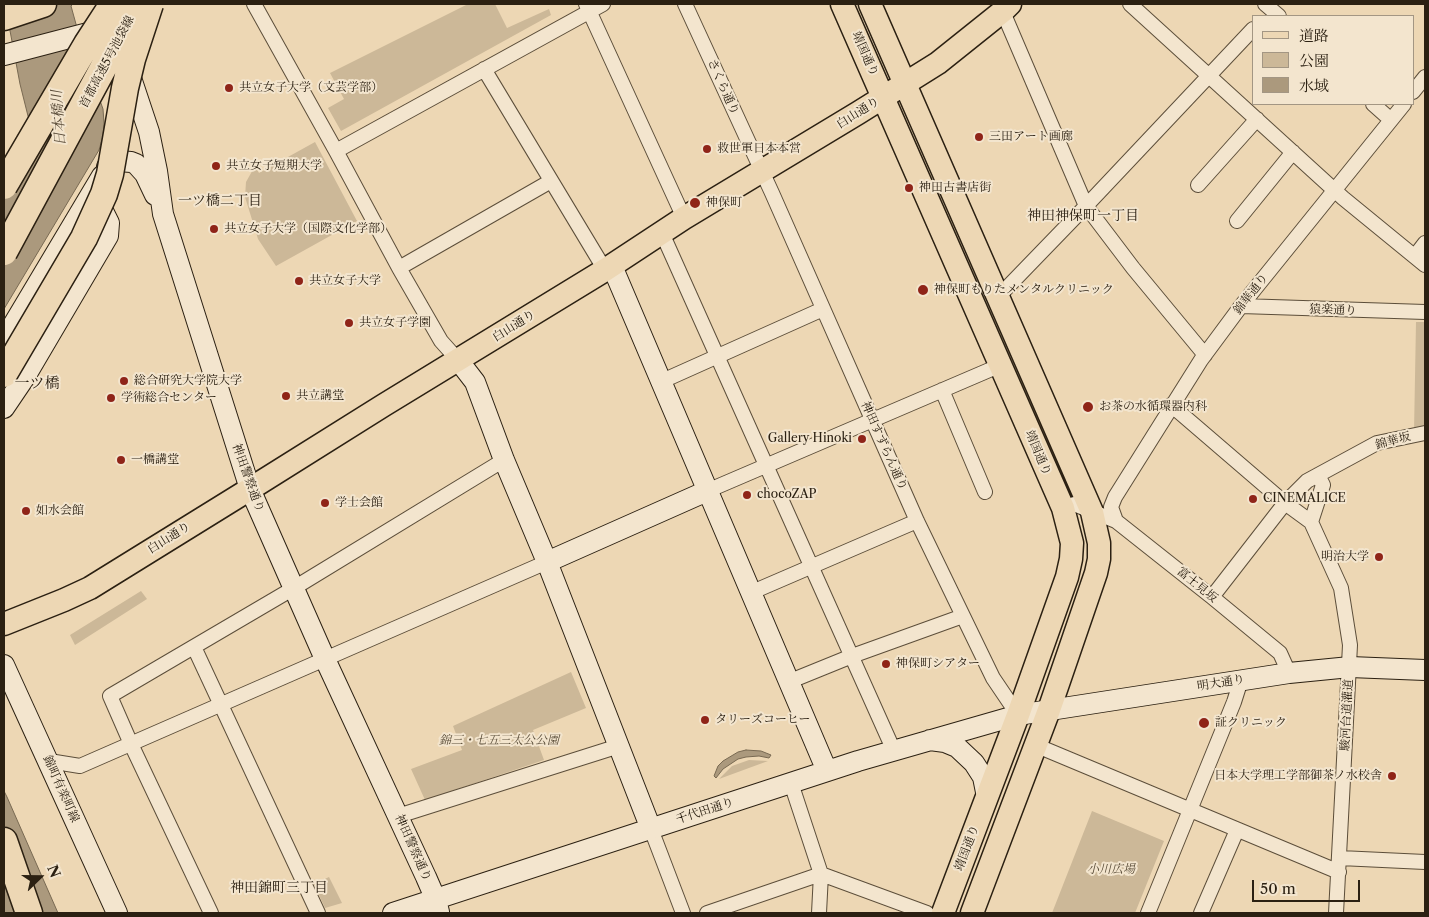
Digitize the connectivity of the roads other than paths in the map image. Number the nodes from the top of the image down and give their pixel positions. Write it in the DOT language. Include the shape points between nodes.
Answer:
graph roads {
  1 [pos="43,4"];
  2 [pos="136,4"];
  3 [pos="150,4"];
  4 [pos="254,4"];
  5 [pos="603,4"];
  6 [pos="685,4"];
  7 [pos="842,4"];
  8 [pos="870,4"];
  9 [pos="1130,4"];
  10 [pos="1004,6"];
  11 [pos="587,7"];
  12 [pos="114,10"];
  13 [pos="4,17"];
  14 [pos="1252,30"];
  15 [pos="5,54"];
  16 [pos="484,69"];
  17 [pos="1210,76"];
  18 [pos="1425,77"];
  19 [pos="906,83"];
  20 [pos="135,87"];
  21 [pos="1414,91"];
  22 [pos="884,97"];
  23 [pos="1374,105"];
  24 [pos="1403,105"];
  25 [pos="1257,119"];
  26 [pos="1391,120"];
  27 [pos="336,151"];
  28 [pos="1293,152"];
  29 [pos="107,167"];
  30 [pos="762,171"];
  31 [pos="551,181"];
  32 [pos="1198,185"];
  33 [pos="4,186"];
  34 [pos="1334,189"];
  35 [pos="1086,206"];
  36 [pos="81,208"];
  37 [pos="162,214"];
  38 [pos="4,216"];
  39 [pos="684,218"];
  40 [pos="1237,221"];
  41 [pos="662,232"];
  42 [pos="1425,244"];
  43 [pos="4,252"];
  44 [pos="1420,261"];
  45 [pos="399,268"];
  46 [pos="608,268"];
  47 [pos="998,297"];
  48 [pos="1241,306"];
  49 [pos="823,310"];
  50 [pos="1425,312"];
  51 [pos="4,340"];
  52 [pos="1205,355"];
  53 [pos="717,356"];
  54 [pos="458,360"];
  55 [pos="1001,365"];
  56 [pos="4,374"];
  57 [pos="660,382"];
  58 [pos="942,390"];
  59 [pos="1171,405"];
  60 [pos="4,408"];
  61 [pos="872,420"];
  62 [pos="1425,433"];
  63 [pos="504,460"];
  64 [pos="766,466"];
  65 [pos="1318,475"];
  66 [pos="250,489"];
  67 [pos="706,492"];
  68 [pos="986,492"];
  69 [pos="1115,497"];
  70 [pos="1285,504"];
  71 [pos="1063,508"];
  72 [pos="1092,512"];
  73 [pos="1116,521"];
  74 [pos="917,522"];
  75 [pos="1311,522"];
  76 [pos="547,562"];
  77 [pos="811,567"];
  78 [pos="294,588"];
  79 [pos="750,593"];
  80 [pos="1212,597"];
  81 [pos="963,616"];
  82 [pos="4,624"];
  83 [pos="194,647"];
  84 [pos="852,656"];
  85 [pos="326,659"];
  86 [pos="4,666"];
  87 [pos="1350,667"];
  88 [pos="1425,670"];
  89 [pos="1289,672"];
  90 [pos="1242,680"];
  91 [pos="788,682"];
  92 [pos="222,705"];
  93 [pos="1048,710"];
  94 [pos="1018,715"];
  95 [pos="930,740"];
  96 [pos="131,744"];
  97 [pos="1035,745"];
  98 [pos="619,746"];
  99 [pos="894,751"];
  100 [pos="49,761"];
  101 [pos="827,771"];
  102 [pos="790,782"];
  103 [pos="987,796"];
  104 [pos="1190,810"];
  105 [pos="398,816"];
  106 [pos="652,829"];
  107 [pos="1237,830"];
  108 [pos="4,841"];
  109 [pos="1425,862"];
  110 [pos="1339,865"];
  111 [pos="820,874"];
  112 [pos="4,882"];
  113 [pos="437,906"];
  114 [pos="15,913"];
  115 [pos="29,913"];
  116 [pos="117,913"];
  117 [pos="211,913"];
  118 [pos="318,913"];
  119 [pos="393,913"];
  120 [pos="683,913"];
  121 [pos="707,913"];
  122 [pos="819,913"];
  123 [pos="927,913"];
  124 [pos="942,913"];
  125 [pos="972,913"];
  126 [pos="1148,913"];
  127 [pos="1201,913"];
  128 [pos="1335,913"];
  1 -- 13 [label="highway"];
  2 -- 12 [label="street"];
  2 -- 43 [label="highway, 首都高速5号池袋線, bridge"];
  3 -- 56 [label="highway, bridge" via="132,59 104,194 84,238"];
  4 -- 27 [label="street"];
  5 -- 11 [label="street"];
  6 -- 30 [label="street, さくら通り"];
  7 -- 22 [label="main road, 靖国通り"];
  8 -- 19 [label="main road, 靖国通り"];
  9 -- 17 [label="street"];
  10 -- 19 [label="main road, 白山通り" via="938,63"];
  10 -- 35 [label="street"];
  11 -- 16 [label="street"];
  11 -- 39 [label="street"];
  12 -- 15 [label="street" via="92,32"];
  12 -- 20 [label="street, 神田警察通り"];
  12 -- 33 [label="highway, bridge" via="87,44"];
  12 -- 38 [label="highway, 首都高速5号池袋線"];
  14 -- 17 [label="street"];
  16 -- 27 [label="street"];
  16 -- 31 [label="street"];
  17 -- 25 [label="street"];
  17 -- 35 [label="street"];
  18 -- 21 [label="street"];
  19 -- 22 [label="main road, 白山通り"];
  19 -- 47 [label="main road, 靖国通り"];
  20 -- 29 [label="street" via="128,129"];
  20 -- 37 [label="street, 神田警察通り" via="153,150"];
  22 -- 30 [label="main road, 白山通り"];
  22 -- 55 [label="main road, 靖国通り"];
  23 -- 26 [label="street"];
  24 -- 26 [label="street, 錦華通り"];
  25 -- 28 [label="street"];
  25 -- 32 [label="street"];
  26 -- 34 [label="street, 錦華通り"];
  27 -- 45 [label="street"];
  28 -- 34 [label="street"];
  28 -- 40 [label="street"];
  29 -- 36 [label="street"];
  29 -- 37 [label="street" via="119,161 136,164 145,174"];
  30 -- 39 [label="main road, 白山通り"];
  30 -- 49 [label="street, 神田すずらん通り"];
  31 -- 45 [label="street"];
  31 -- 46 [label="street"];
  34 -- 44 [label="street"];
  34 -- 48 [label="street, 錦華通り"];
  35 -- 47 [label="street"];
  35 -- 52 [label="street"];
  36 -- 51 [label="street"];
  36 -- 60 [label="street" via="96,207 104,213 109,223 108,236"];
  37 -- 66 [label="street, 神田警察通り"];
  39 -- 41 [label="main road, 白山通り"];
  41 -- 46 [label="main road, 白山通り"];
  41 -- 53 [label="street"];
  42 -- 44 [label="street"];
  45 -- 54 [label="street" via="441,341"];
  46 -- 54 [label="main road, 白山通り"];
  46 -- 57 [label="street"];
  47 -- 72 [label="main road, 靖国通り"];
  48 -- 50 [label="street, 猿楽通り"];
  48 -- 52 [label="street, 錦華通り"];
  49 -- 53 [label="street"];
  49 -- 61 [label="street, 神田すずらん通り"];
  52 -- 59 [label="street, 錦華通り"];
  53 -- 57 [label="street"];
  53 -- 64 [label="street"];
  54 -- 63 [label="street" via="476,382"];
  54 -- 66 [label="main road, 白山通り"];
  55 -- 58 [label="street"];
  55 -- 71 [label="main road, 靖国通り"];
  57 -- 67 [label="street"];
  58 -- 61 [label="street"];
  58 -- 68 [label="street"];
  59 -- 69 [label="street, 錦華通り"];
  59 -- 70 [label="street"];
  61 -- 64 [label="street"];
  61 -- 74 [label="street, 神田すずらん通り"];
  62 -- 65 [label="street, 錦華坂" via="1377,444"];
  63 -- 76 [label="street"];
  63 -- 78 [label="street"];
  64 -- 67 [label="street"];
  64 -- 77 [label="street"];
  65 -- 70 [label="street, 錦華坂" via="1307,481"];
  65 -- 75 [label="street" via="1323,486"];
  66 -- 78 [label="street, 神田警察通り"];
  66 -- 82 [label="main road, 白山通り" via="90,588"];
  67 -- 76 [label="street"];
  67 -- 79 [label="street"];
  69 -- 72 [label="street, 錦華通り"];
  69 -- 73 [label="street" via="1111,507"];
  70 -- 75 [label="street"];
  70 -- 80 [label="street, 錦華坂"];
  71 -- 72 [label="street, 富士見坂" via="1074,504"];
  71 -- 94 [label="main road, 靖国通り" via="1072,543 1069,568"];
  72 -- 73 [label="street, 富士見坂"];
  72 -- 93 [label="main road, 靖国通り" via="1099,543 1096,573"];
  73 -- 80 [label="street, 富士見坂"];
  74 -- 77 [label="street"];
  74 -- 81 [label="street, 神田すずらん通り"];
  75 -- 87 [label="street, 駿河台道灌道" via="1341,588"];
  76 -- 85 [label="street"];
  76 -- 98 [label="street"];
  77 -- 79 [label="street"];
  77 -- 84 [label="street"];
  78 -- 83 [label="street"];
  78 -- 85 [label="street, 神田警察通り"];
  79 -- 91 [label="street"];
  80 -- 89 [label="street, 富士見坂" via="1280,653"];
  81 -- 84 [label="street"];
  81 -- 94 [label="street, 神田すずらん通り" via="992,678"];
  83 -- 92 [label="street"];
  83 -- 96 [label="street" via="110,696"];
  84 -- 91 [label="street"];
  84 -- 99 [label="street"];
  85 -- 92 [label="street"];
  85 -- 105 [label="street, 神田警察通り"];
  86 -- 100 [label="street, 錦町有楽町線"];
  87 -- 88 [label="street, 明大通り"];
  87 -- 89 [label="street, 明大通り"];
  87 -- 110 [label="street, 駿河台道灌道"];
  89 -- 90 [label="street, 明大通り"];
  90 -- 93 [label="street, 明大通り"];
  90 -- 104 [label="street"];
  91 -- 101 [label="street"];
  92 -- 96 [label="street"];
  92 -- 118 [label="street"];
  93 -- 94 [label="street, 明大通り"];
  93 -- 97 [label="main road, 靖国通り"];
  94 -- 95 [label="street, 千代田通り"];
  94 -- 103 [label="main road, 靖国通り"];
  95 -- 99 [label="street, 千代田通り"];
  95 -- 103 [label="street" via="957,747 974,763 983,777"];
  96 -- 100 [label="street" via="80,766"];
  96 -- 117 [label="street"];
  97 -- 104 [label="street"];
  97 -- 125 [label="main road, 靖国通り"];
  98 -- 105 [label="street"];
  98 -- 106 [label="street"];
  99 -- 101 [label="street, 千代田通り"];
  100 -- 116 [label="street, 錦町有楽町線"];
  101 -- 102 [label="street, 千代田通り"];
  102 -- 106 [label="street, 千代田通り"];
  102 -- 111 [label="street"];
  103 -- 124 [label="main road, 靖国通り"];
  104 -- 107 [label="street"];
  104 -- 126 [label="street"];
  105 -- 113 [label="street, 神田警察通り"];
  106 -- 113 [label="street, 千代田通り"];
  106 -- 120 [label="street"];
  107 -- 110 [label="street"];
  107 -- 127 [label="street"];
  108 -- 115 [label="highway"];
  109 -- 110 [label="street"];
  110 -- 128 [label="street, 駿河台道灌道"];
  111 -- 121 [label="street"];
  111 -- 122 [label="street"];
  111 -- 123 [label="street"];
  112 -- 114 [label="highway"];
  113 -- 119 [label="street, 千代田通り"];
}
